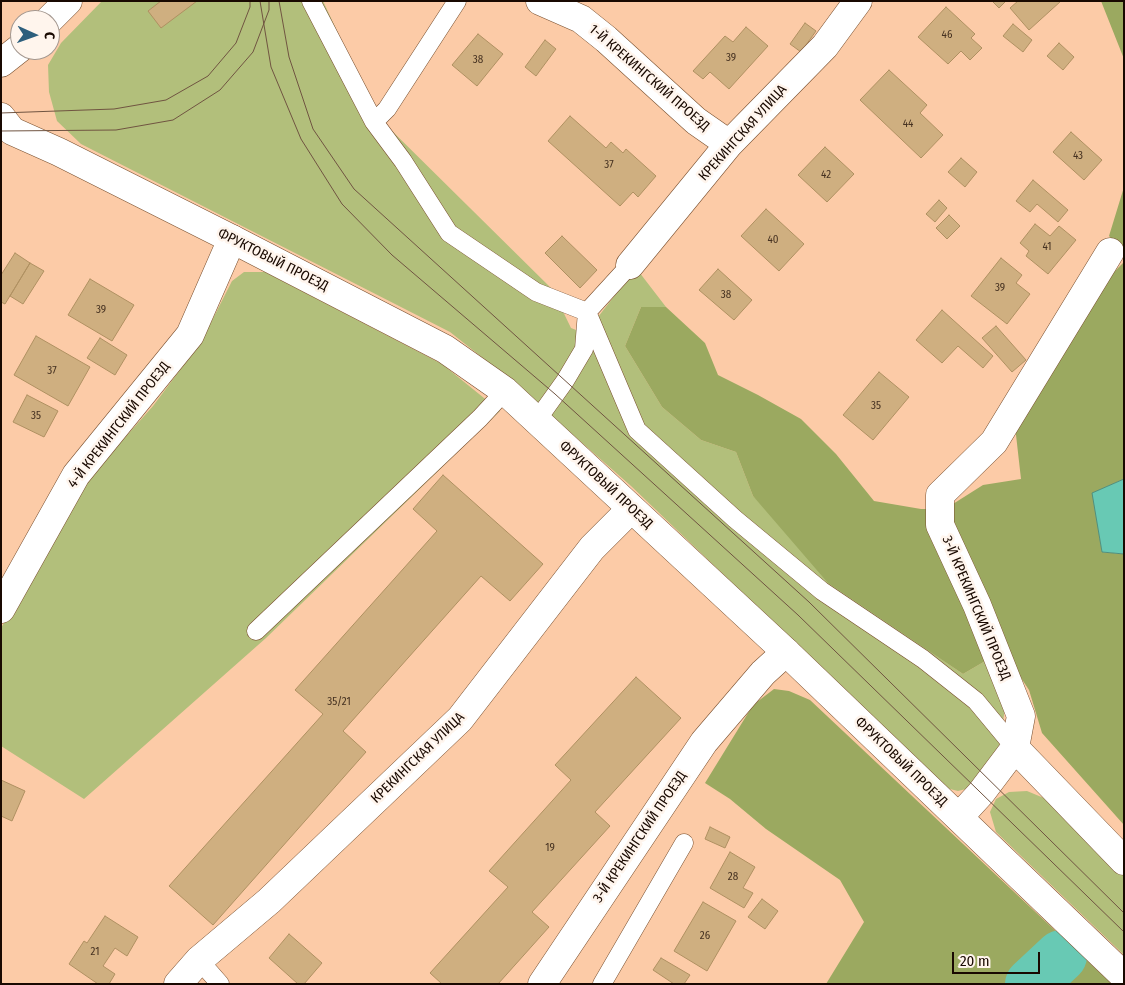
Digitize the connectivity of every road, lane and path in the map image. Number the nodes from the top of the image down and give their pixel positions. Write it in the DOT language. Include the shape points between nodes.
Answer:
graph roads {
  1 [pos="68,1"];
  2 [pos="310,1"];
  3 [pos="458,1"];
  4 [pos="540,1"];
  5 [pos="858,1"];
  6 [pos="59,10"];
  7 [pos="1,116"];
  8 [pos="374,122"];
  9 [pos="729,144"];
  10 [pos="232,239"];
  11 [pos="1110,252"];
  12 [pos="630,265"];
  13 [pos="587,312"];
  14 [pos="505,391"];
  15 [pos="537,420"];
  16 [pos="631,508"];
  17 [pos="1,609"];
  18 [pos="256,631"];
  19 [pos="786,652"];
  20 [pos="1014,748"];
  21 [pos="959,817"];
  22 [pos="684,843"];
  23 [pos="1124,861"];
  24 [pos="199,960"];
  25 [pos="1124,976"];
  26 [pos="178,984"];
  27 [pos="220,984"];
  28 [pos="542,984"];
  29 [pos="602,984"];
  1 -- 6 [label="street"];
  2 -- 8 [label="lane"];
  3 -- 8 [label="lane" via="387,110"];
  4 -- 9 [label="street, 1-Й КРЕКИНГСКИЙ ПРОЕЗД" via="581,19 696,121"];
  5 -- 9 [label="street, КРЕКИНГСКАЯ УЛИЦА" via="825,46"];
  7 -- 10 [label="street, ФРУКТОВЫЙ ПРОЕЗД" via="12,131"];
  8 -- 13 [label="lane" via="449,233 536,292"];
  9 -- 12 [label="street, КРЕКИНГСКАЯ УЛИЦА"];
  10 -- 14 [label="street, ФРУКТОВЫЙ ПРОЕЗД" via="445,349"];
  10 -- 17 [label="street, 4-Й КРЕКИНГСКИЙ ПРОЕЗД" via="190,335 76,475"];
  11 -- 20 [label="street, 3-Й КРЕКИНГСКИЙ ПРОЕЗД" via="994,442 940,495 940,525 977,605 1021,716"];
  12 -- 13 [label="lane"];
  13 -- 15 [label="lane" via="584,349"];
  13 -- 20 [label="lane" via="637,430 735,519 822,591 923,659 976,701"];
  14 -- 15 [label="street, ФРУКТОВЫЙ ПРОЕЗД"];
  14 -- 18 [label="lane"];
  15 -- 16 [label="street, ФРУКТОВЫЙ ПРОЕЗД"];
  16 -- 19 [label="street, ФРУКТОВЫЙ ПРОЕЗД"];
  16 -- 24 [label="street, КРЕКИНГСКАЯ УЛИЦА" via="592,548 460,719 269,901"];
  19 -- 21 [label="street, ФРУКТОВЫЙ ПРОЕЗД"];
  19 -- 28 [label="street, 3-Й КРЕКИНГСКИЙ ПРОЕЗД" via="763,672 704,742"];
  20 -- 21 [label="street, 3-Й КРЕКИНГСКИЙ ПРОЕЗД"];
  20 -- 23 [label="street"];
  21 -- 25 [label="street, ФРУКТОВЫЙ ПРОЕЗД"];
  22 -- 29 [label="lane"];
  24 -- 26 [label="street, КРЕКИНГСКАЯ УЛИЦА"];
  24 -- 27 [label="lane"];
}
